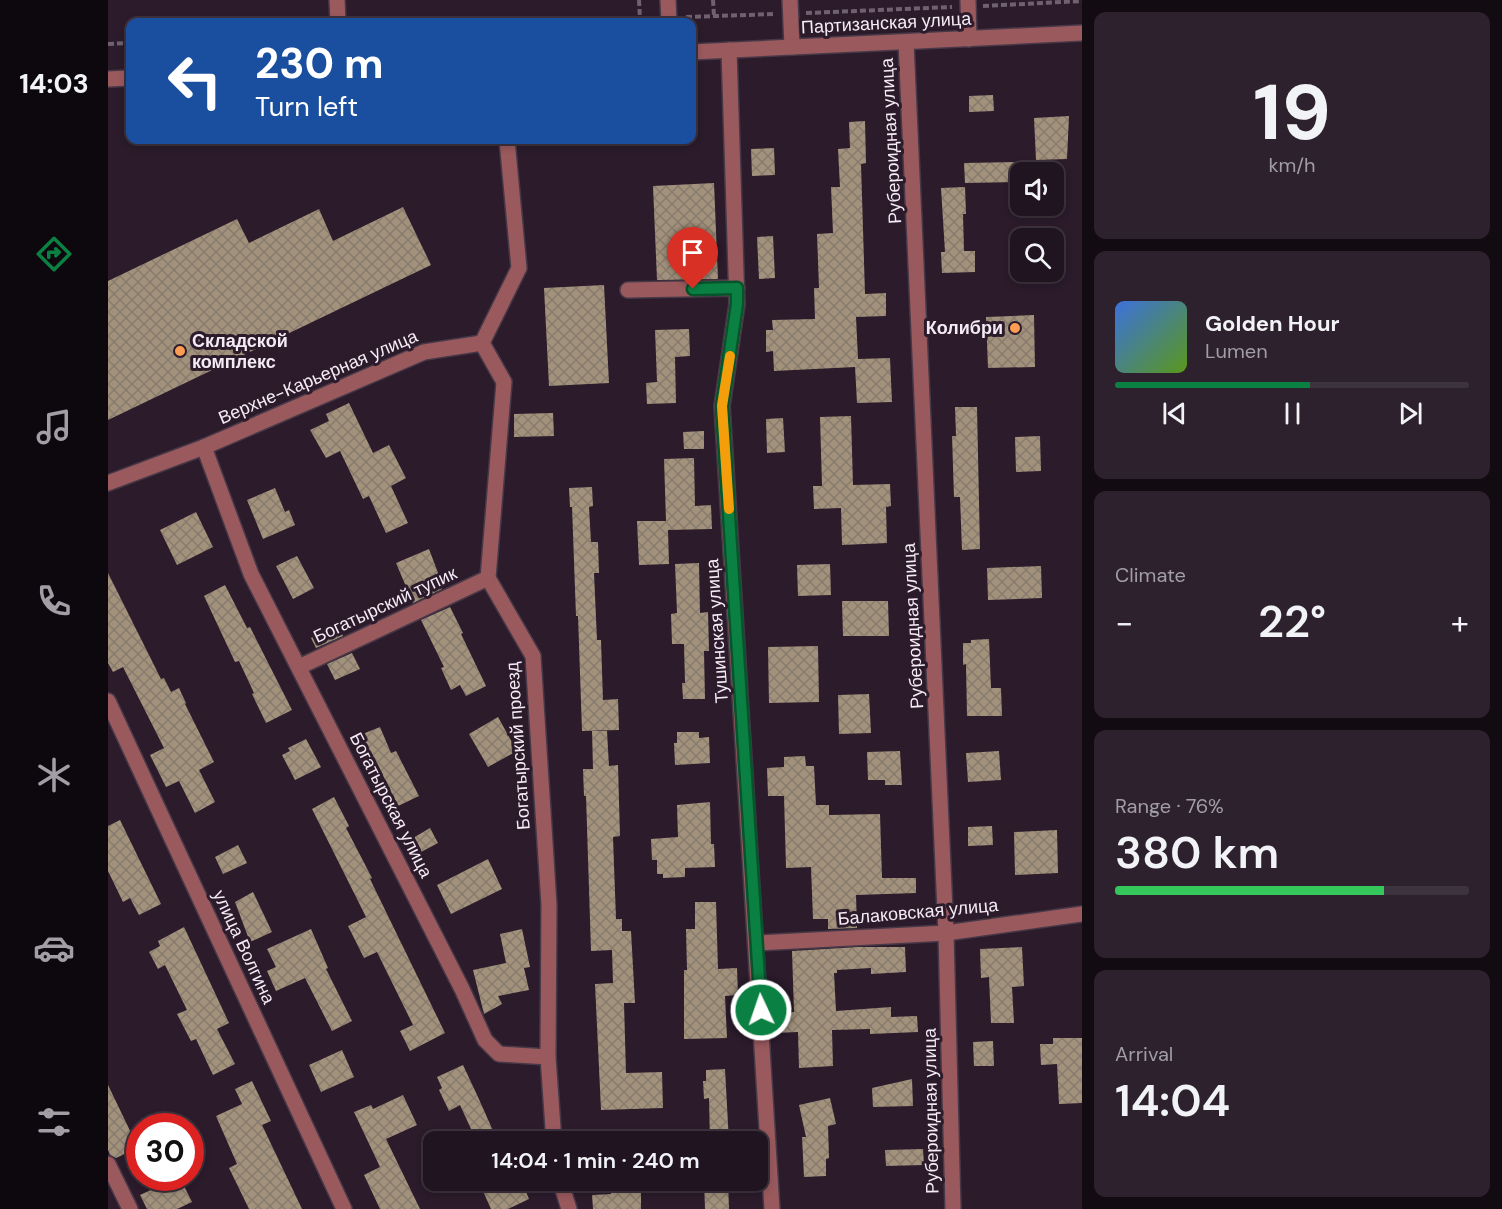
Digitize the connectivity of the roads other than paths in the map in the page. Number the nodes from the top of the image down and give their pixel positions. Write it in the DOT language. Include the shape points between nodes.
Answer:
graph roads {
  1 [pos="337,0"];
  2 [pos="668,0"];
  3 [pos="968,3"];
  4 [pos="790,7"];
  5 [pos="338,18"];
  6 [pos="669,18"];
  7 [pos="1082,33"];
  8 [pos="969,39"];
  9 [pos="906,42"];
  10 [pos="792,48"];
  11 [pos="729,50"];
  12 [pos="696,52"];
  13 [pos="126,78"];
  14 [pos="108,79"];
  15 [pos="507,144"];
  16 [pos="737,288"];
  17 [pos="628,290"];
  18 [pos="482,343"];
  19 [pos="204,447"];
  20 [pos="108,483"];
  21 [pos="488,578"];
  22 [pos="299,667"];
  23 [pos="108,701"];
  24 [pos="1082,914"];
  25 [pos="946,933"];
  26 [pos="757,943"];
  27 [pos="548,1057"];
  28 [pos="553,1131"];
  29 [pos="108,1164"];
  30 [pos="564,1191"];
  31 [pos="130,1209"];
  32 [pos="344,1209"];
  33 [pos="569,1209"];
  34 [pos="772,1209"];
  35 [pos="953,1209"];
  1 -- 5 [label="street"];
  2 -- 6 [label="street"];
  3 -- 8 [label="street"];
  4 -- 10 [label="street"];
  7 -- 8 [label="street, Партизанская улица"];
  8 -- 9 [label="street, Партизанская улица"];
  9 -- 10 [label="street, Партизанская улица"];
  9 -- 25 [label="street, Рубероидная улица"];
  10 -- 11 [label="street, Партизанская улица"];
  11 -- 12 [label="street, Партизанская улица"];
  11 -- 16 [label="street, Тушинская улица"];
  13 -- 14 [label="street"];
  15 -- 18 [label="street" via="519,268"];
  16 -- 17 [label="street"];
  16 -- 26 [label="street, Тушинская улица" via="722,406"];
  18 -- 19 [label="street, Верхне-Карьерная улица" via="424,352"];
  18 -- 21 [label="street" via="504,382"];
  19 -- 20 [label="street, Верхне-Карьерная улица"];
  19 -- 22 [label="street, Богатырская улица" via="251,574"];
  21 -- 22 [label="street, Богатырский тупик"];
  21 -- 27 [label="street, Богатырский проезд" via="533,656 549,905"];
  22 -- 27 [label="street, Богатырская улица" via="485,1040 499,1054"];
  23 -- 32 [label="street, улица Волгина"];
  24 -- 25 [label="street, Балаковская улица"];
  25 -- 26 [label="street, Балаковская улица"];
  25 -- 35 [label="street, Рубероидная улица"];
  26 -- 34 [label="street, Тушинская улица"];
  27 -- 28 [label="street"];
  29 -- 31 [label="street"];
  30 -- 33 [label="street"];
}
